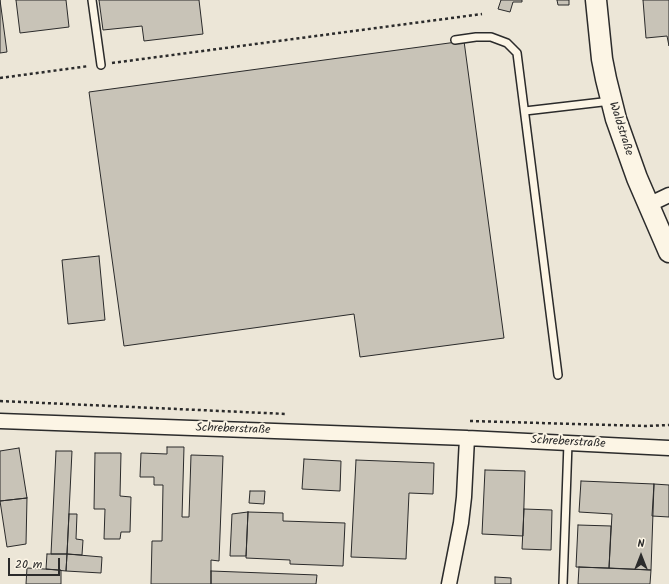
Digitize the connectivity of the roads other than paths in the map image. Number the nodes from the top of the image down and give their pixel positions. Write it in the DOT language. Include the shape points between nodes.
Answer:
graph roads {
  1 [pos="92,0"];
  2 [pos="596,0"];
  3 [pos="455,40"];
  4 [pos="101,65"];
  5 [pos="611,101"];
  6 [pos="525,111"];
  7 [pos="669,196"];
  8 [pos="648,205"];
  9 [pos="669,252"];
  10 [pos="558,375"];
  11 [pos="0,421"];
  12 [pos="467,438"];
  13 [pos="568,443"];
  14 [pos="669,448"];
  15 [pos="449,584"];
  16 [pos="563,584"];
  1 -- 4 [label="lane"];
  2 -- 5 [label="main road, Waldstraße" via="602,59"];
  3 -- 6 [label="lane" via="491,37 507,43 517,53"];
  5 -- 6 [label="lane"];
  5 -- 8 [label="main road, Waldstraße"];
  6 -- 10 [label="lane"];
  7 -- 8 [label="street"];
  8 -- 9 [label="main road, Waldstraße"];
  11 -- 12 [label="street, Schreberstraße"];
  12 -- 13 [label="street, Schreberstraße"];
  12 -- 15 [label="street" via="461,523"];
  13 -- 14 [label="street, Schreberstraße"];
  13 -- 16 [label="lane"];
}
